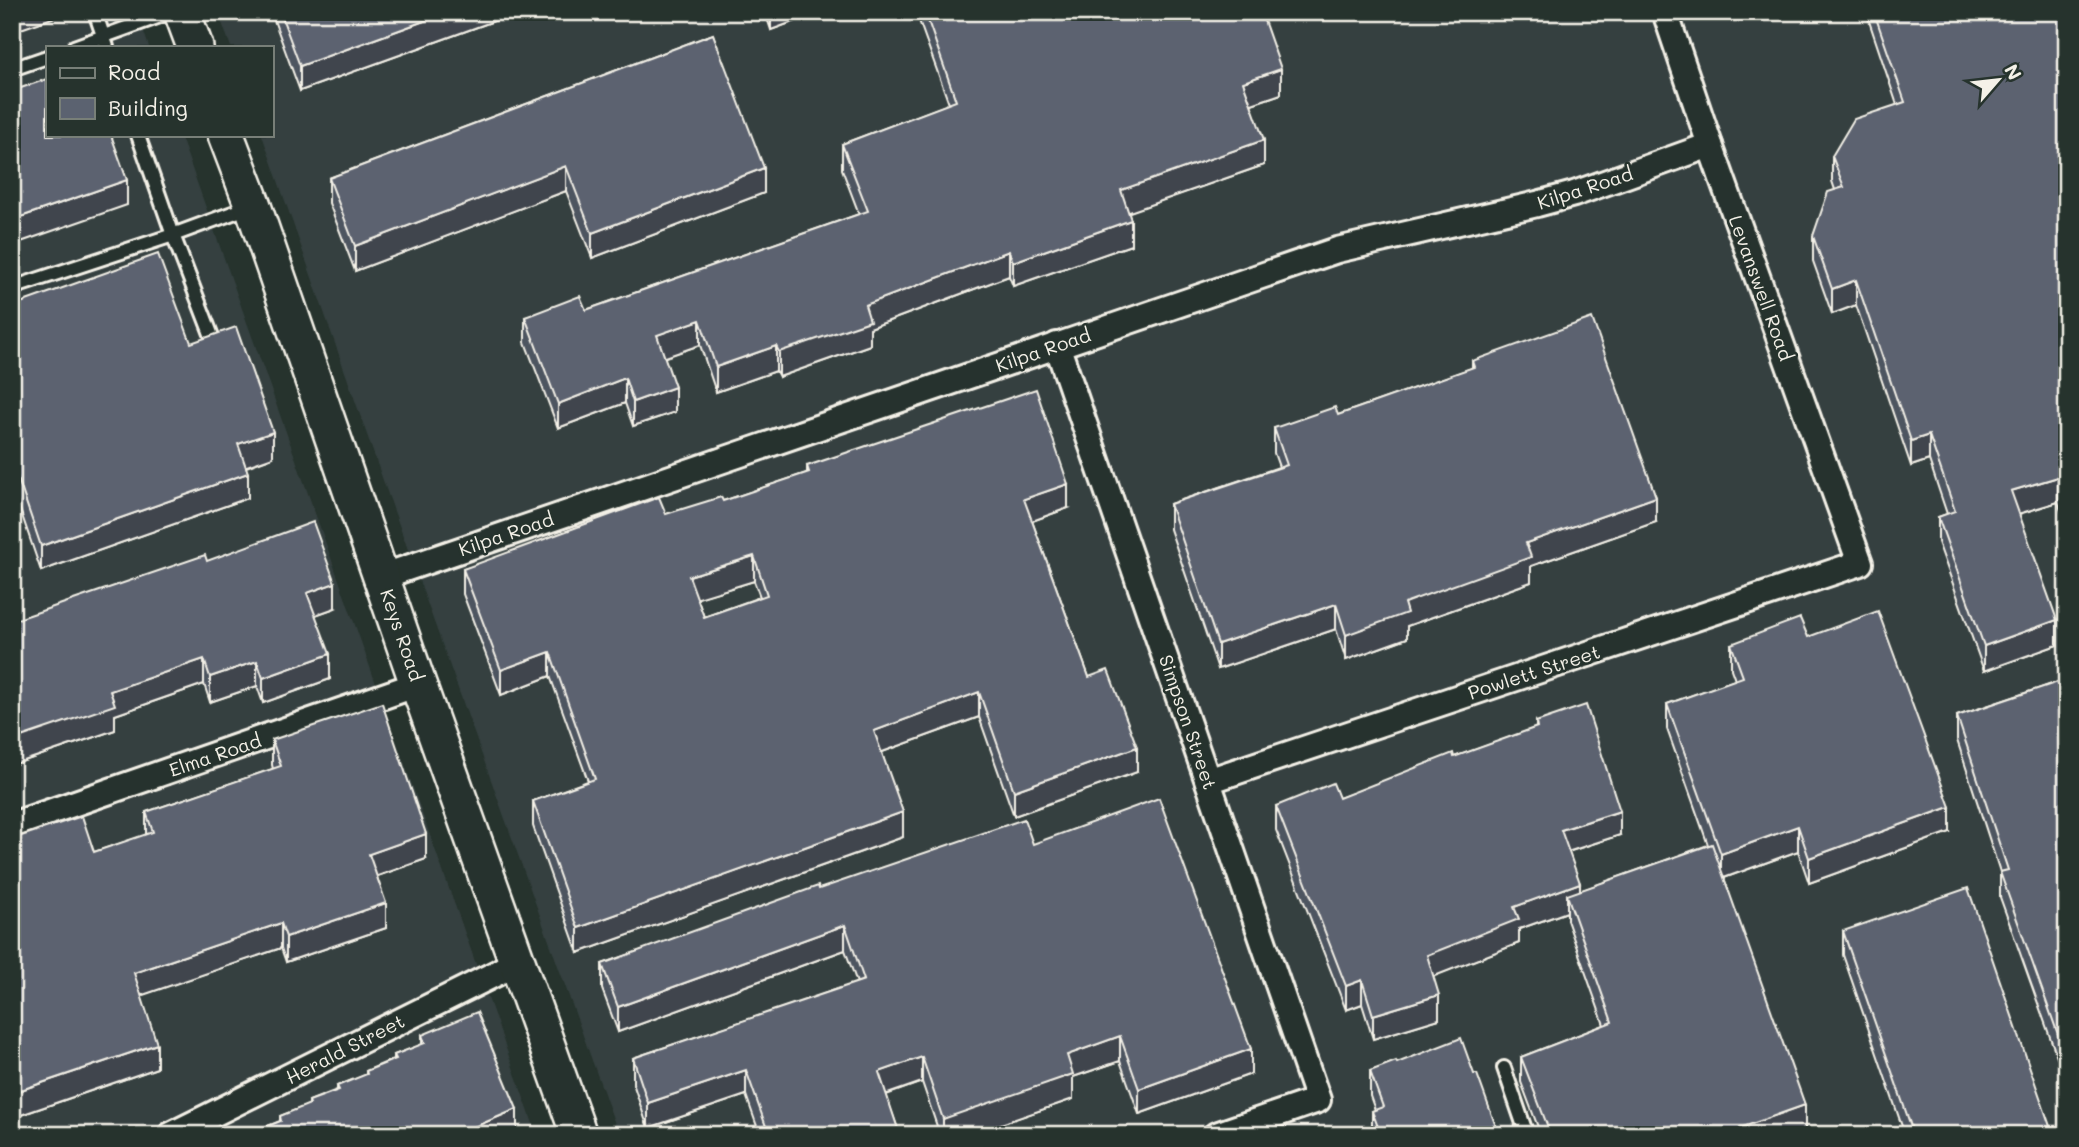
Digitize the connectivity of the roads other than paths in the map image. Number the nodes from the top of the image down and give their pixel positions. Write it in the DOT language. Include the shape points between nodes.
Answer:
graph roads {
  1 [pos="95,12"];
  2 [pos="171,12"];
  3 [pos="182,12"];
  4 [pos="1665,12"];
  5 [pos="105,42"];
  6 [pos="80,46"];
  7 [pos="195,46"];
  8 [pos="46,57"];
  9 [pos="12,69"];
  10 [pos="138,136"];
  11 [pos="226,136"];
  12 [pos="1710,145"];
  13 [pos="253,206"];
  14 [pos="173,236"];
  15 [pos="12,288"];
  16 [pos="213,339"];
  17 [pos="1057,345"];
  18 [pos="1860,563"];
  19 [pos="381,576"];
  20 [pos="418,684"];
  21 [pos="1208,781"];
  22 [pos="12,825"];
  23 [pos="518,960"];
  24 [pos="1504,1068"];
  25 [pos="171,1135"];
  26 [pos="579,1135"];
  27 [pos="1216,1135"];
  28 [pos="1527,1135"];
  1 -- 5 [label="lane"];
  2 -- 5 [label="lane"];
  3 -- 7 [label="street"];
  4 -- 12 [label="street, Levanswell Road"];
  5 -- 6 [label="lane"];
  8 -- 9 [label="lane"];
  10 -- 14 [label="lane"];
  11 -- 13 [label="street, Keys Road"];
  12 -- 17 [label="street, Kilpa Road" via="1574,194 1337,250"];
  12 -- 18 [label="street, Levanswell Road"];
  13 -- 14 [label="lane"];
  13 -- 19 [label="street, Keys Road"];
  14 -- 15 [label="lane"];
  14 -- 16 [label="lane"];
  17 -- 19 [label="street, Kilpa Road"];
  17 -- 21 [label="street, Simpson Street"];
  18 -- 21 [label="street, Powlett Street"];
  19 -- 20 [label="street, Keys Road"];
  20 -- 22 [label="street, Elma Road"];
  20 -- 23 [label="street, Keys Road"];
  21 -- 27 [label="street, Simpson Street" via="1318,1100"];
  23 -- 25 [label="street, Herald Street"];
  23 -- 26 [label="street, Keys Road"];
  24 -- 28 [label="lane"];
}
